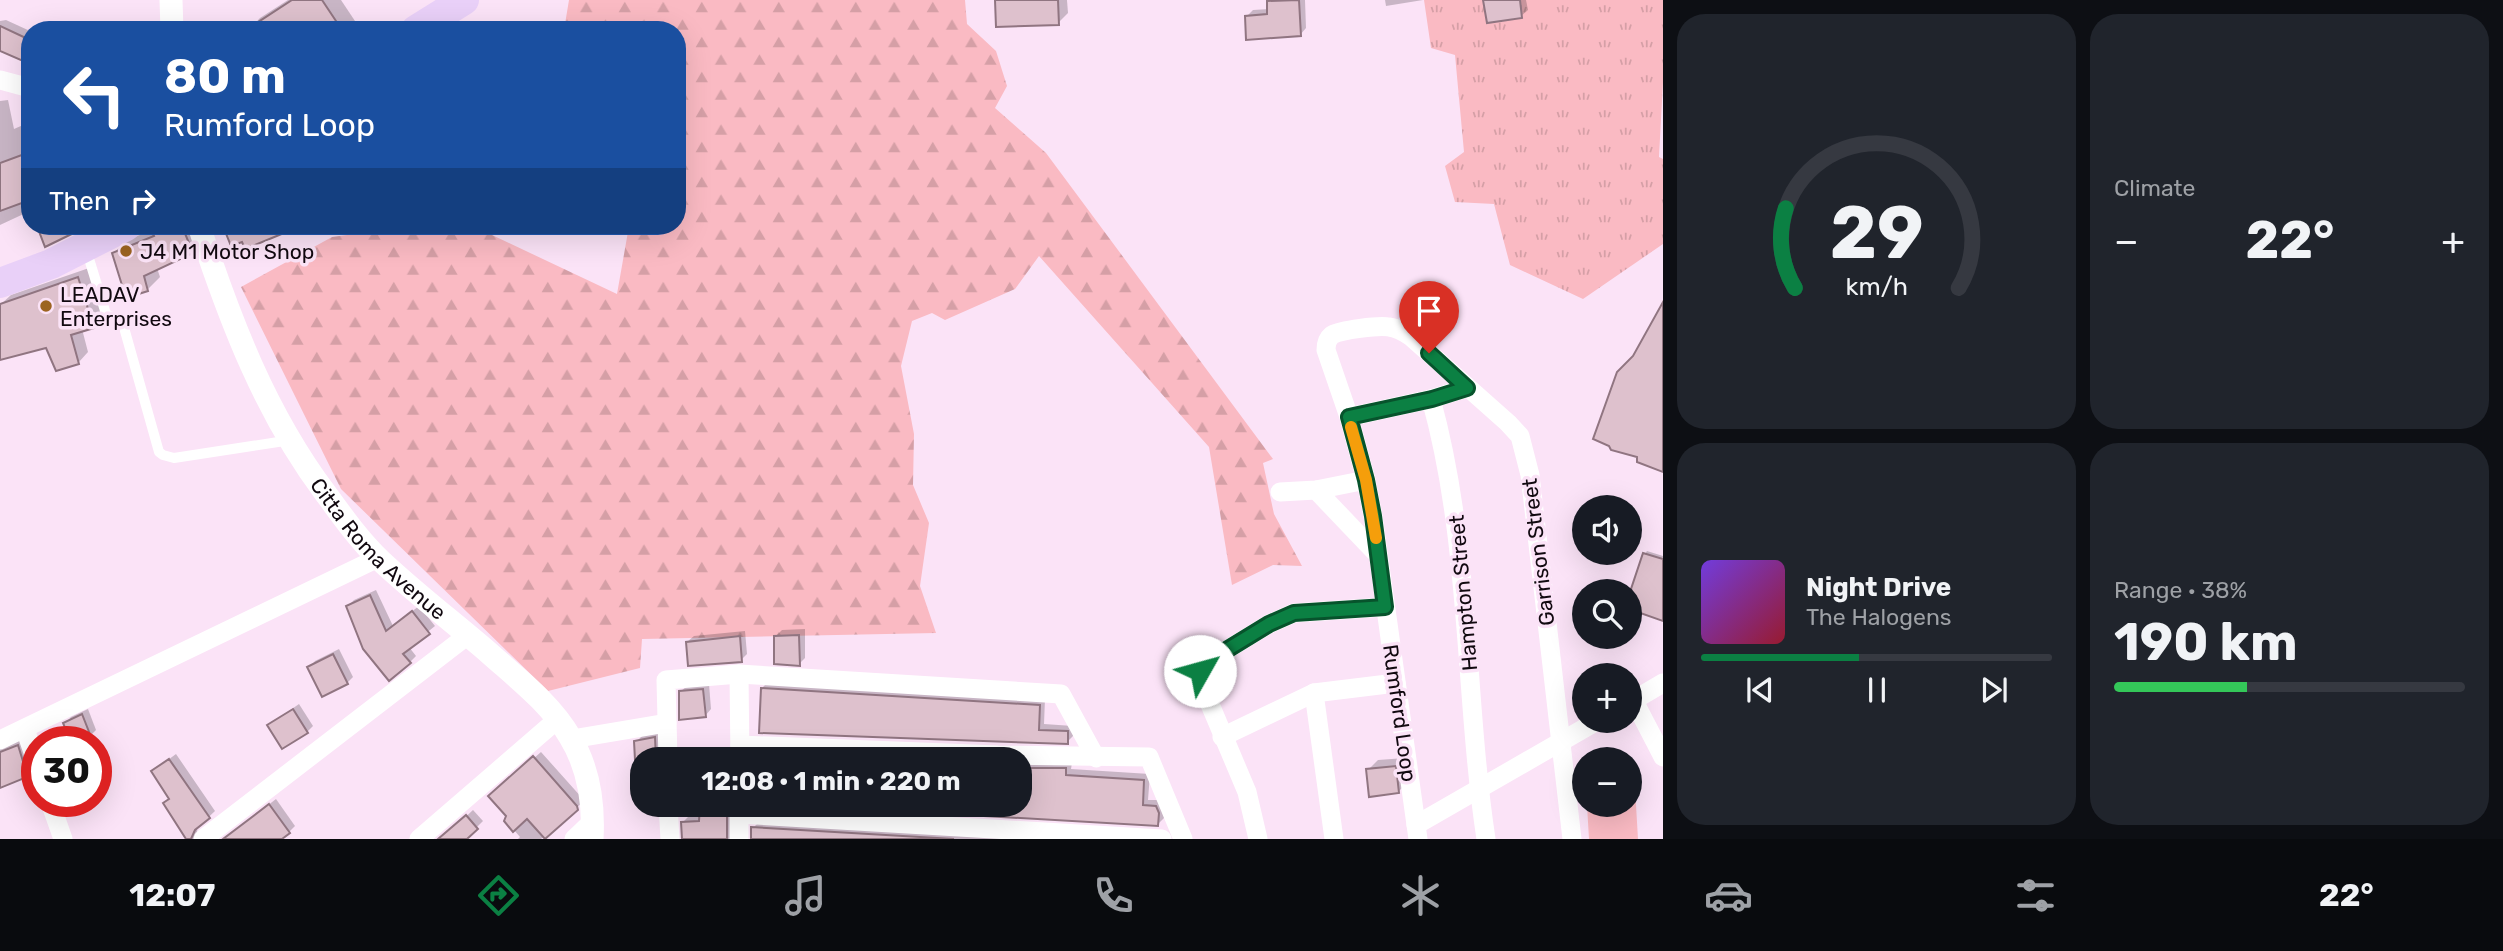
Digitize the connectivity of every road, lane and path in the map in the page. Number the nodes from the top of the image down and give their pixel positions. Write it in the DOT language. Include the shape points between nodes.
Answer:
graph roads {
  1 [pos="171,0"];
  2 [pos="464,0"];
  3 [pos="173,21"];
  4 [pos="430,21"];
  5 [pos="0,80"];
  6 [pos="21,86"];
  7 [pos="108,235"];
  8 [pos="202,235"];
  9 [pos="85,247"];
  10 [pos="0,283"];
  11 [pos="1467,388"];
  12 [pos="1432,399"];
  13 [pos="1349,417"];
  14 [pos="291,440"];
  15 [pos="1366,480"];
  16 [pos="1316,490"];
  17 [pos="1280,492"];
  18 [pos="1378,555"];
  19 [pos="378,558"];
  20 [pos="1385,607"];
  21 [pos="468,635"];
  22 [pos="739,674"];
  23 [pos="1663,682"];
  24 [pos="1396,683"];
  25 [pos="1314,693"];
  26 [pos="1642,695"];
  27 [pos="559,718"];
  28 [pos="1642,721"];
  29 [pos="667,723"];
  30 [pos="30,726"];
  31 [pos="21,730"];
  32 [pos="1576,733"];
  33 [pos="1222,737"];
  34 [pos="572,739"];
  35 [pos="0,740"];
  36 [pos="1563,740"];
  37 [pos="668,747"];
  38 [pos="740,747"];
  39 [pos="1032,757"];
  40 [pos="1663,757"];
  41 [pos="1096,758"];
  42 [pos="1479,789"];
  43 [pos="55,817"];
  44 [pos="669,817"];
  45 [pos="739,817"];
  46 [pos="852,817"];
  47 [pos="592,830"];
  48 [pos="1417,832"];
  49 [pos="63,839"];
  50 [pos="203,839"];
  51 [pos="419,839"];
  52 [pos="574,839"];
  53 [pos="670,839"];
  54 [pos="739,839"];
  55 [pos="1162,839"];
  56 [pos="1183,839"];
  57 [pos="1258,839"];
  58 [pos="1334,839"];
  59 [pos="1486,839"];
  60 [pos="1572,839"];
  1 -- 3 [label="street"];
  2 -- 4 [label="main road"];
  5 -- 6 [label="street"];
  7 -- 9 [label="main road"];
  8 -- 14 [label="street, Citta Roma Avenue" via="244,352"];
  9 -- 10 [label="main road"];
  9 -- 14 [label="lane" via="106,314 124,324 163,456"];
  11 -- 12 [label="street"];
  11 -- 13 [label="street, Rumford Loop" via="1401,330 1389,326 1341,332 1331,336 1326,350"];
  11 -- 36 [label="street, Garrison Street" via="1520,436 1530,475"];
  12 -- 13 [label="street"];
  12 -- 42 [label="street, Hampton Street" via="1444,444 1465,593"];
  13 -- 15 [label="street, Rumford Loop"];
  14 -- 19 [label="street, Citta Roma Avenue" via="325,493"];
  15 -- 16 [label="street"];
  15 -- 18 [label="street, Rumford Loop"];
  16 -- 17 [label="street"];
  16 -- 18 [label="street"];
  18 -- 20 [label="street, Rumford Loop"];
  19 -- 21 [label="street, Citta Roma Avenue"];
  19 -- 30 [label="street"];
  20 -- 24 [label="street, Rumford Loop"];
  20 -- 33 [label="street" via="1294,613 1207,662 1200,671 1201,683"];
  21 -- 27 [label="street, Citta Roma Avenue"];
  21 -- 50 [label="street"];
  22 -- 29 [label="street" via="666,680"];
  22 -- 38 [label="street"];
  22 -- 41 [label="street" via="1061,694"];
  23 -- 26 [label="street"];
  24 -- 25 [label="street"];
  24 -- 48 [label="street, Rumford Loop"];
  25 -- 33 [label="street"];
  25 -- 58 [label="street"];
  27 -- 34 [label="street, Citta Roma Avenue"];
  27 -- 51 [label="street"];
  28 -- 40 [label="street"];
  29 -- 34 [label="street"];
  29 -- 37 [label="street"];
  31 -- 35 [label="street"];
  32 -- 36 [label="street"];
  33 -- 57 [label="street" via="1247,792"];
  34 -- 47 [label="street, Citta Roma Avenue" via="588,780"];
  36 -- 42 [label="street"];
  36 -- 60 [label="street, Garrison Street"];
  39 -- 41 [label="street"];
  41 -- 56 [label="street" via="1149,757"];
  42 -- 48 [label="street"];
  42 -- 59 [label="street, Hampton Street"];
  43 -- 49 [label="street"];
  44 -- 53 [label="street"];
  45 -- 54 [label="street"];
  46 -- 55 [label="street"];
  47 -- 52 [label="street"];
}
